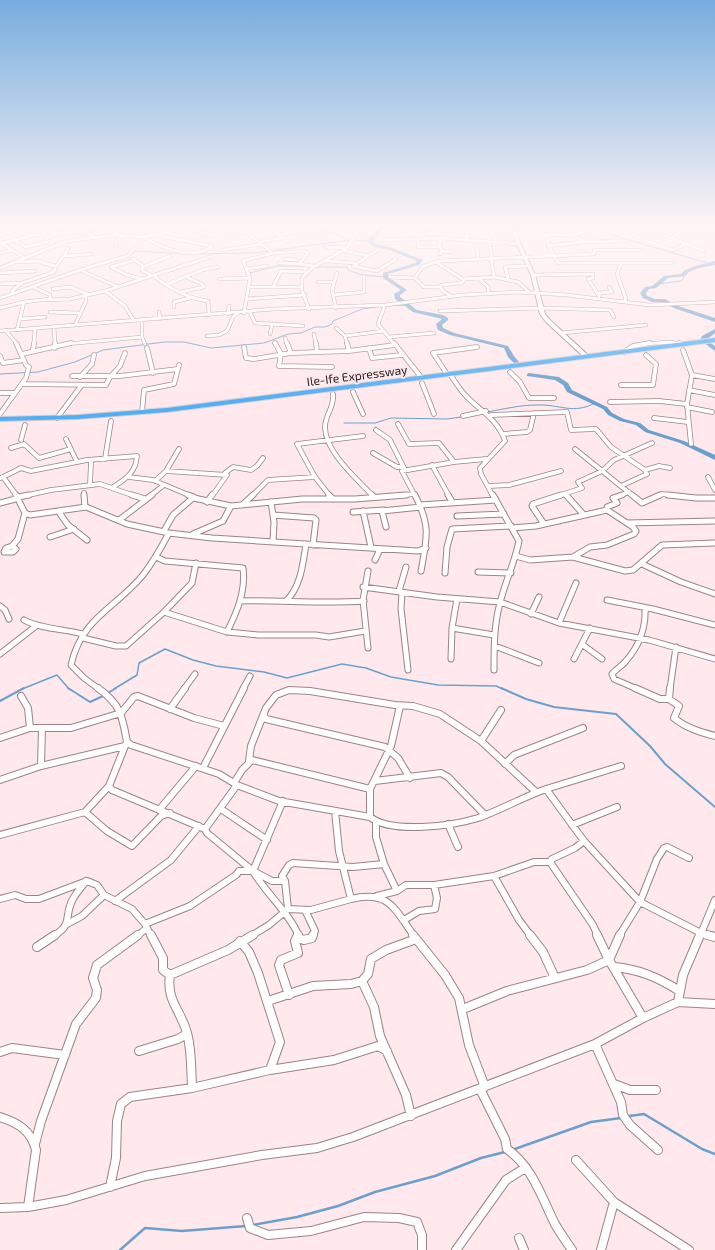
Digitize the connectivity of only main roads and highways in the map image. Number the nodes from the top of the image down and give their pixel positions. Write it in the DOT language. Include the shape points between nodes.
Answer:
graph roads {
  1 [pos="707,343"];
  2 [pos="715,346"];
  3 [pos="682,347"];
  4 [pos="620,354"];
  5 [pos="490,369"];
  6 [pos="497,374"];
  7 [pos="450,376"];
  8 [pos="421,380"];
  9 [pos="0,419"];
  10 [pos="0,425"];
  1 -- 2 [label="highway, Ile-Ife Expressway"];
  1 -- 3 [label="highway, Ile-Ife Expressway"];
  3 -- 4 [label="highway, Ile-Ife Expressway"];
  3 -- 4 [label="highway, Ile-Ife Expressway" via="646,355"];
  4 -- 5 [label="highway, Ile-Ife Expressway"];
  4 -- 6 [label="highway, Ile-Ife Expressway"];
  5 -- 6 [label="highway"];
  5 -- 7 [label="highway, Ile-Ife Expressway"];
  6 -- 7 [label="highway, Ile-Ife Expressway"];
  7 -- 8 [label="highway, Ile-Ife Expressway"];
  8 -- 9 [label="highway, Ile-Ife Expressway" via="142,412"];
  8 -- 10 [label="highway, Ile-Ife Expressway" via="353,392 111,421"];
}
